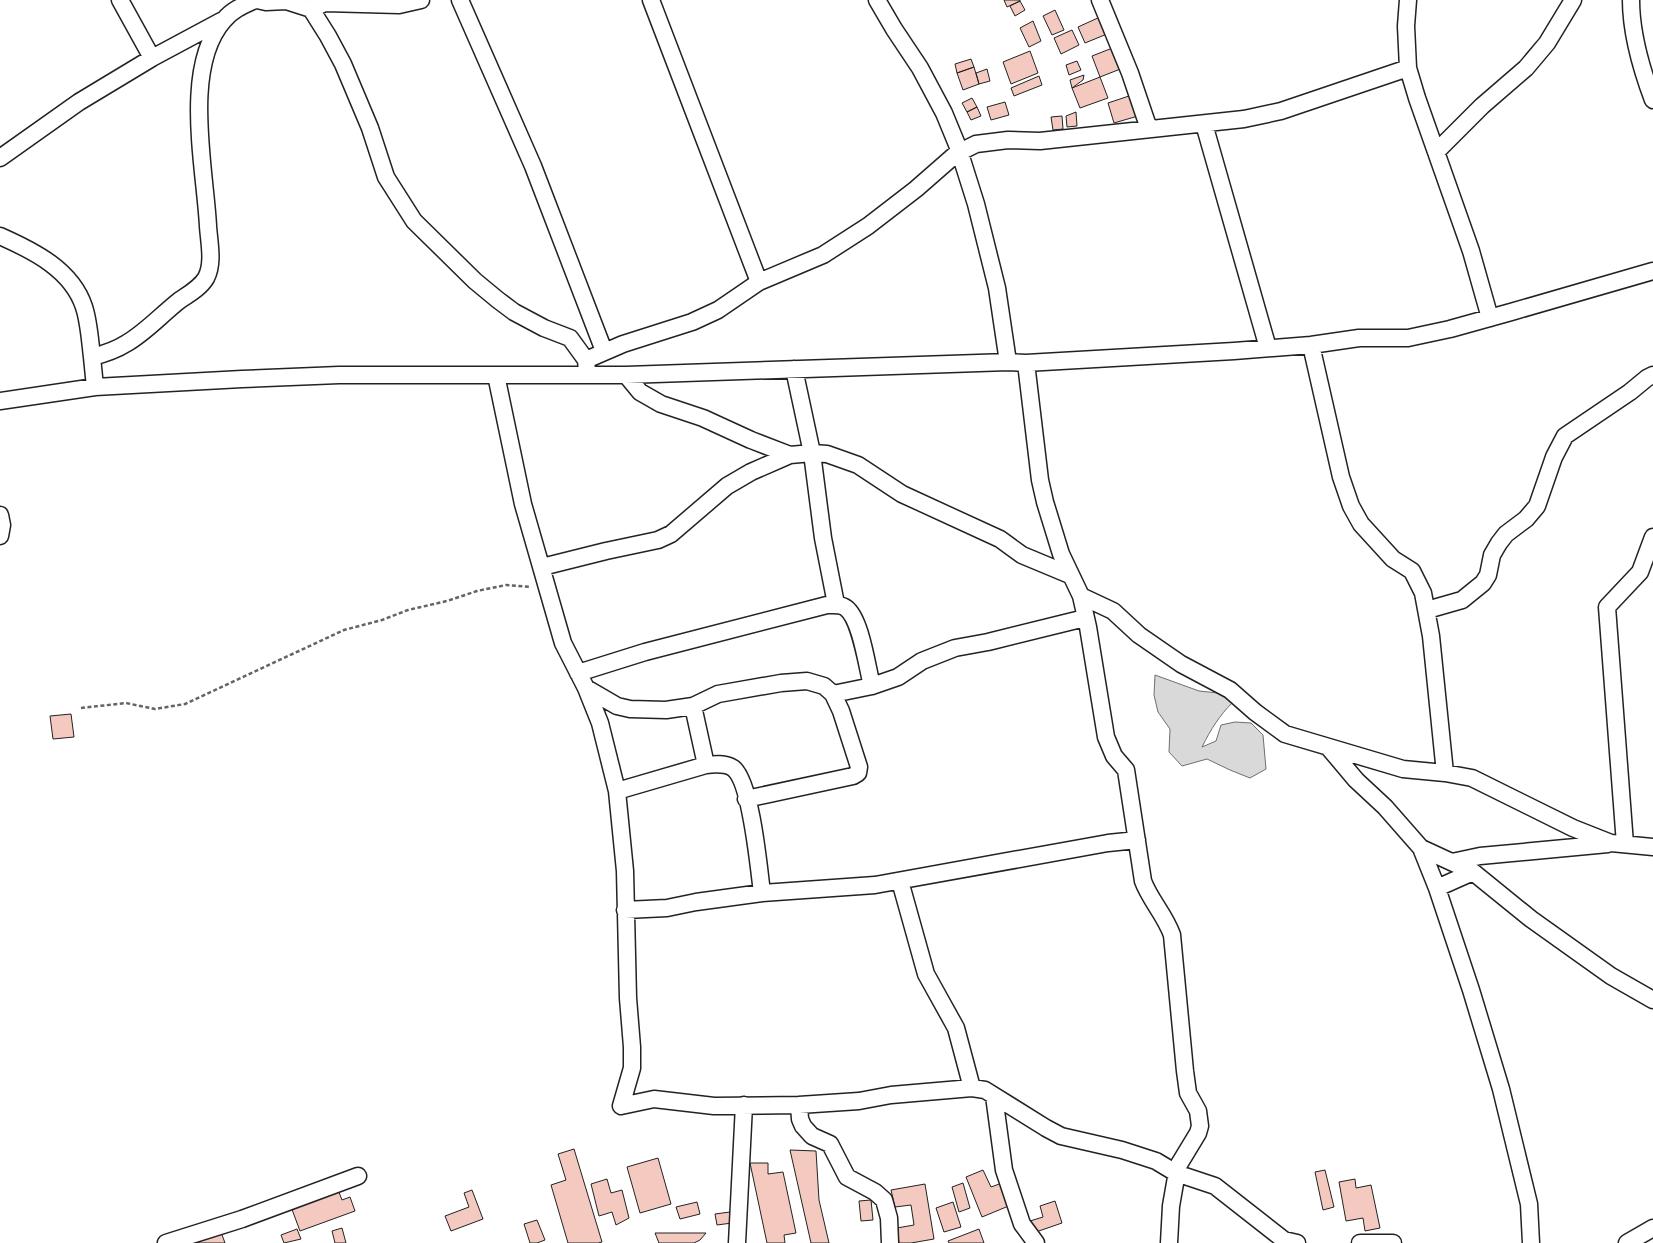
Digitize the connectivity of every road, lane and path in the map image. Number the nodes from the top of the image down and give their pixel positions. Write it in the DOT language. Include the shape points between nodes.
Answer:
graph roads {
  1 [pos="120,0"];
  2 [pos="262,0"];
  3 [pos="421,0"];
  4 [pos="460,0"];
  5 [pos="651,0"];
  6 [pos="878,0"];
  7 [pos="1100,0"];
  8 [pos="1408,0"];
  9 [pos="1573,0"];
  10 [pos="1631,0"];
  11 [pos="311,8"];
  12 [pos="223,20"];
  13 [pos="152,58"];
  14 [pos="1408,68"];
  15 [pos="1653,100"];
  16 [pos="1204,124"];
  17 [pos="1149,129"];
  18 [pos="960,152"];
  19 [pos="1436,152"];
  20 [pos="0,158"];
  21 [pos="0,236"];
  22 [pos="1653,272"];
  23 [pos="759,282"];
  24 [pos="1490,318"];
  25 [pos="1311,345"];
  26 [pos="1268,348"];
  27 [pos="604,351"];
  28 [pos="92,357"];
  29 [pos="1008,362"];
  30 [pos="1026,363"];
  31 [pos="586,368"];
  32 [pos="794,369"];
  33 [pos="496,375"];
  34 [pos="626,375"];
  35 [pos="1653,375"];
  36 [pos="95,387"];
  37 [pos="0,401"];
  38 [pos="812,453"];
  39 [pos="790,455"];
  40 [pos="0,515"];
  41 [pos="0,536"];
  42 [pos="1653,537"];
  43 [pos="542,568"];
  44 [pos="1070,575"];
  45 [pos="548,588"];
  46 [pos="1080,596"];
  47 [pos="836,604"];
  48 [pos="1427,610"];
  49 [pos="1086,618"];
  50 [pos="578,673"];
  51 [pos="872,686"];
  52 [pos="586,688"];
  53 [pos="832,694"];
  54 [pos="693,706"];
  55 [pos="81,708"];
  56 [pos="1329,748"];
  57 [pos="706,765"];
  58 [pos="1445,773"];
  59 [pos="617,791"];
  60 [pos="746,800"];
  61 [pos="1137,840"];
  62 [pos="1618,844"];
  63 [pos="1653,847"];
  64 [pos="1421,848"];
  65 [pos="1452,862"];
  66 [pos="1473,872"];
  67 [pos="900,881"];
  68 [pos="1437,888"];
  69 [pos="762,893"];
  70 [pos="625,910"];
  71 [pos="1653,1000"];
  72 [pos="972,1088"];
  73 [pos="994,1096"];
  74 [pos="744,1105"];
  75 [pos="798,1105"];
  76 [pos="1176,1174"];
  77 [pos="358,1176"];
  78 [pos="1653,1228"];
  79 [pos="888,1242"];
  80 [pos="166,1243"];
  81 [pos="737,1243"];
  82 [pos="1036,1243"];
  83 [pos="1169,1243"];
  84 [pos="1297,1243"];
  85 [pos="1360,1243"];
  86 [pos="1391,1243"];
  87 [pos="1531,1243"];
  88 [pos="1627,1243"];
  1 -- 13 [label="street"];
  2 -- 11 [label="street" via="286,1"];
  2 -- 12 [label="street" via="233,10"];
  3 -- 11 [label="street" via="399,5 325,3"];
  4 -- 27 [label="street" via="533,166"];
  5 -- 23 [label="street"];
  6 -- 18 [label="street" via="920,68"];
  7 -- 17 [label="street"];
  8 -- 14 [label="street"];
  9 -- 19 [label="street" via="1547,43 1526,68"];
  10 -- 15 [label="street" via="1638,54"];
  11 -- 31 [label="street" via="342,64 370,128 386,177 414,221 498,300 544,328 570,338"];
  12 -- 13 [label="street"];
  12 -- 28 [label="street" via="210,41 200,76 199,124 207,192 209,269 195,290 128,343"];
  13 -- 20 [label="street" via="78,102"];
  14 -- 16 [label="street" via="1282,111"];
  14 -- 19 [label="street"];
  16 -- 17 [label="street"];
  16 -- 26 [label="street"];
  17 -- 18 [label="street" via="1040,141 1008,140 976,144"];
  18 -- 23 [label="street" via="853,237 822,255"];
  18 -- 29 [label="street" via="997,288"];
  19 -- 24 [label="street"];
  21 -- 28 [label="street" via="62,272 76,288 84,308"];
  22 -- 24 [label="street"];
  23 -- 27 [label="street" via="718,310 692,322"];
  24 -- 25 [label="street" via="1408,338 1359,338"];
  25 -- 26 [label="street"];
  25 -- 48 [label="street" via="1340,477 1351,506 1361,524 1393,559 1412,571"];
  26 -- 30 [label="street"];
  27 -- 31 [label="street"];
  28 -- 36 [label="street"];
  29 -- 30 [label="street"];
  29 -- 32 [label="street"];
  30 -- 44 [label="street" via="1044,502"];
  31 -- 33 [label="street"];
  31 -- 34 [label="street"];
  32 -- 34 [label="street"];
  32 -- 38 [label="street"];
  33 -- 36 [label="street" via="339,375"];
  33 -- 43 [label="street" via="523,504"];
  34 -- 39 [label="street" via="640,392 661,404"];
  35 -- 48 [label="street" via="1565,436 1537,506 1499,542 1483,583 1462,600"];
  36 -- 37 [label="street"];
  38 -- 39 [label="street"];
  38 -- 44 [label="street" via="827,454 858,465 902,494 1000,539 1022,555"];
  38 -- 47 [label="street"];
  39 -- 43 [label="street" via="727,486 671,534 658,540"];
  40 -- 41 [label="street"];
  42 -- 62 [label="street" via="1640,572 1607,608"];
  43 -- 45 [label="street"];
  44 -- 46 [label="street"];
  45 -- 50 [label="street" via="563,643"];
  45 -- 55 [label="path" via="506,586 477,591 344,630 185,704 155,709 126,703"];
  46 -- 49 [label="street"];
  46 -- 56 [label="street" via="1113,611 1139,635 1181,664 1230,690 1285,734"];
  47 -- 50 [label="street" via="645,652"];
  47 -- 51 [label="street" via="845,607 853,616"];
  48 -- 58 [label="street"];
  49 -- 51 [label="street" via="955,648 922,661 898,677"];
  49 -- 61 [label="street" via="1106,737 1114,756 1126,770"];
  50 -- 52 [label="street"];
  51 -- 53 [label="street"];
  52 -- 54 [label="street" via="605,700 630,709 666,710"];
  52 -- 59 [label="street" via="600,723"];
  53 -- 54 [label="street" via="824,686 807,681 781,683 718,694"];
  53 -- 60 [label="street" via="852,743 858,773"];
  54 -- 57 [label="street"];
  56 -- 58 [label="street" via="1403,769"];
  56 -- 64 [label="street"];
  57 -- 59 [label="street"];
  57 -- 60 [label="street" via="727,765 735,769"];
  58 -- 62 [label="street" via="1472,778 1573,828"];
  59 -- 70 [label="street" via="625,870"];
  60 -- 69 [label="street" via="754,825"];
  61 -- 67 [label="street"];
  61 -- 76 [label="street" via="1143,881 1172,935 1188,1093 1199,1118 1198,1133"];
  62 -- 63 [label="street"];
  62 -- 65 [label="street" via="1480,856"];
  64 -- 65 [label="street"];
  64 -- 68 [label="street"];
  65 -- 66 [label="street"];
  66 -- 68 [label="street"];
  66 -- 71 [label="street" via="1530,919 1611,976"];
  67 -- 69 [label="street" via="875,886"];
  67 -- 72 [label="street" via="926,974 956,1028"];
  68 -- 87 [label="street" via="1501,1089 1529,1204"];
  69 -- 70 [label="street" via="667,908"];
  70 -- 74 [label="street" via="632,1068 621,1106 654,1099 714,1106"];
  72 -- 73 [label="street"];
  72 -- 75 [label="street"];
  73 -- 76 [label="street" via="1061,1136 1156,1161"];
  73 -- 82 [label="street" via="1004,1170 1022,1224"];
  74 -- 75 [label="street"];
  74 -- 81 [label="street"];
  75 -- 79 [label="street" via="804,1126 812,1136 830,1144 847,1177 884,1200 889,1218"];
  76 -- 83 [label="street"];
  76 -- 84 [label="street" via="1215,1186 1284,1240"];
  77 -- 80 [label="street"];
  78 -- 88 [label="street"];
  85 -- 86 [label="street"];
}
